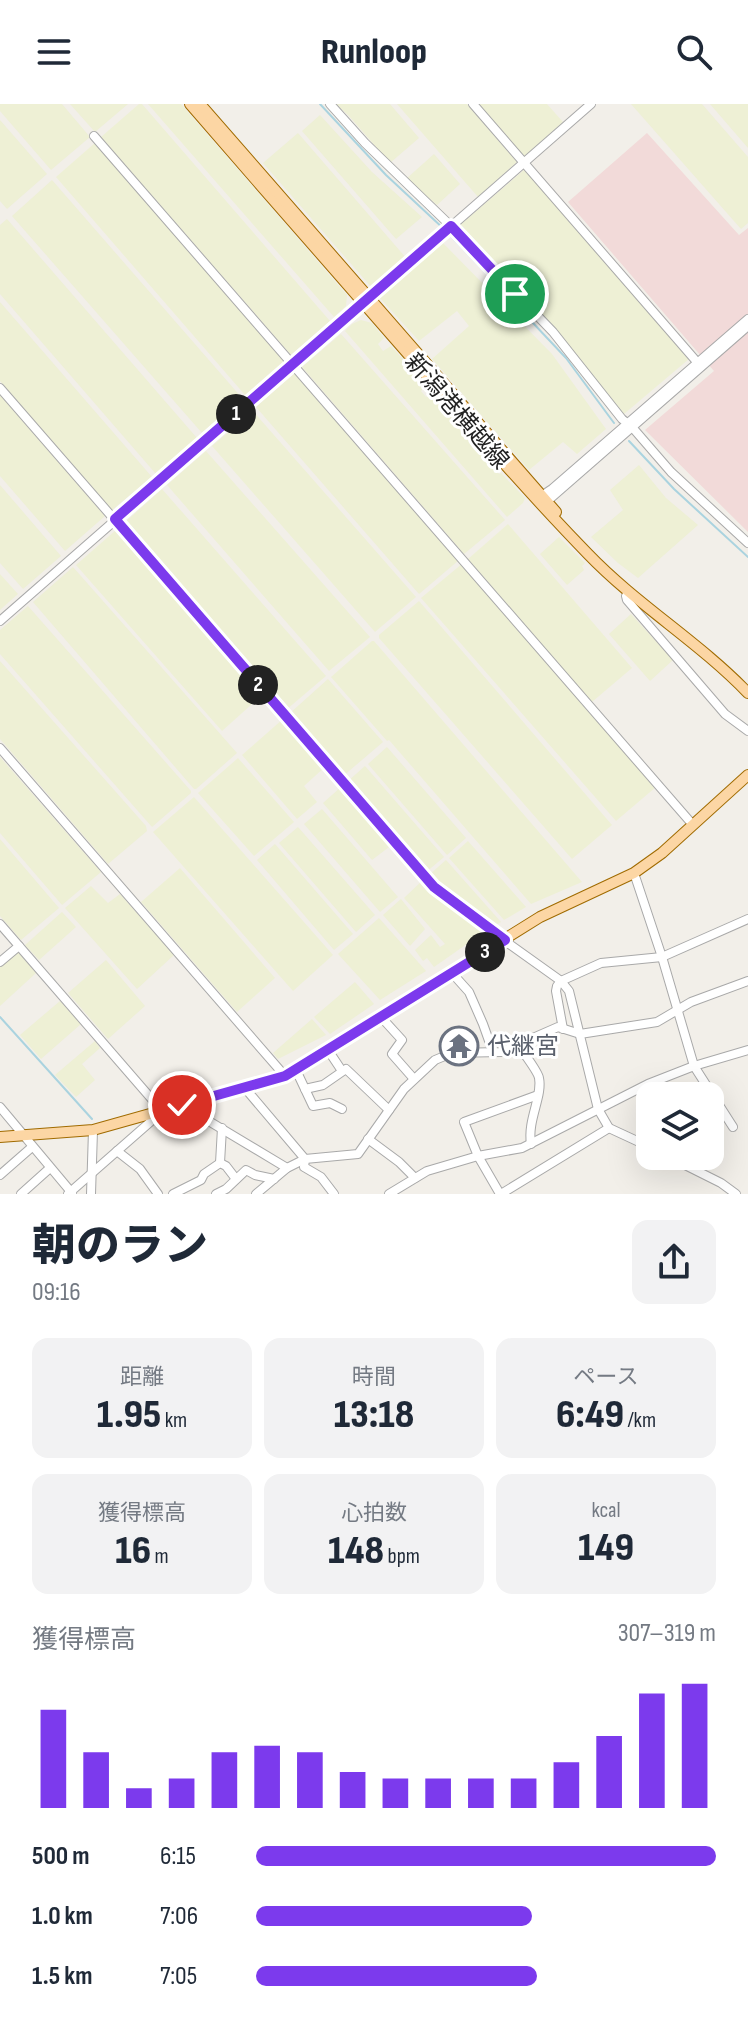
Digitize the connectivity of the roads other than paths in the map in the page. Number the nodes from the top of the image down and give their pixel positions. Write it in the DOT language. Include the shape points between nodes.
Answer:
graph roads {
  1 [pos="190,104"];
  2 [pos="200,104"];
  3 [pos="330,104"];
  4 [pos="473,104"];
  5 [pos="591,104"];
  6 [pos="94,136"];
  7 [pos="523,163"];
  8 [pos="451,226"];
  9 [pos="366,301"];
  10 [pos="748,319"];
  11 [pos="748,326"];
  12 [pos="697,362"];
  13 [pos="293,364"];
  14 [pos="0,388"];
  15 [pos="630,425"];
  16 [pos="542,501"];
  17 [pos="115,519"];
  18 [pos="748,543"];
  19 [pos="628,591"];
  20 [pos="0,621"];
  21 [pos="748,684"];
  22 [pos="748,693"];
  23 [pos="748,731"];
  24 [pos="0,748"];
  25 [pos="748,775"];
  26 [pos="693,825"];
  27 [pos="634,873"];
  28 [pos="748,919"];
  29 [pos="0,924"];
  30 [pos="505,940"];
  31 [pos="19,946"];
  32 [pos="662,957"];
  33 [pos="0,962"];
  34 [pos="452,973"];
  35 [pos="561,981"];
  36 [pos="748,981"];
  37 [pos="679,1010"];
  38 [pos="381,1017"];
  39 [pos="563,1029"];
  40 [pos="580,1034"];
  41 [pos="518,1044"];
  42 [pos="328,1050"];
  43 [pos="748,1050"];
  44 [pos="493,1052"];
  45 [pos="694,1066"];
  46 [pos="296,1070"];
  47 [pos="342,1071"];
  48 [pos="285,1076"];
  49 [pos="414,1079"];
  50 [pos="244,1087"];
  51 [pos="305,1089"];
  52 [pos="538,1095"];
  53 [pos="182,1105"];
  54 [pos="0,1107"];
  55 [pos="342,1109"];
  56 [pos="598,1109"];
  57 [pos="389,1110"];
  58 [pos="159,1111"];
  59 [pos="733,1127"];
  60 [pos="222,1128"];
  61 [pos="609,1128"];
  62 [pos="93,1130"];
  63 [pos="24,1136"];
  64 [pos="0,1137"];
  65 [pos="368,1139"];
  66 [pos="636,1141"];
  67 [pos="531,1144"];
  68 [pos="32,1147"];
  69 [pos="117,1151"];
  70 [pos="478,1156"];
  71 [pos="305,1159"];
  72 [pos="220,1163"];
  73 [pos="50,1168"];
  74 [pos="287,1168"];
  75 [pos="695,1170"];
  76 [pos="92,1174"];
  77 [pos="0,1175"];
  78 [pos="415,1178"];
  79 [pos="236,1179"];
  80 [pos="274,1179"];
  81 [pos="70,1193"];
  82 [pos="21,1194"];
  83 [pos="91,1194"];
  84 [pos="158,1194"];
  85 [pos="173,1194"];
  86 [pos="216,1194"];
  87 [pos="257,1194"];
  88 [pos="334,1194"];
  89 [pos="389,1194"];
  90 [pos="500,1194"];
  91 [pos="736,1194"];
  1 -- 9 [label="main road, 新潟港横越線"];
  2 -- 9 [label="main road, 新潟港横越線"];
  3 -- 8 [label="street"];
  4 -- 7 [label="street"];
  5 -- 7 [label="street"];
  6 -- 13 [label="street"];
  7 -- 8 [label="street"];
  7 -- 12 [label="street"];
  8 -- 9 [label="street"];
  8 -- 15 [label="street" via="553,332"];
  9 -- 13 [label="street"];
  9 -- 16 [label="main road, 新潟港横越線"];
  10 -- 12 [label="street"];
  11 -- 15 [label="street"];
  12 -- 15 [label="street"];
  13 -- 17 [label="street"];
  13 -- 26 [label="street"];
  14 -- 17 [label="street"];
  15 -- 16 [label="street"];
  15 -- 18 [label="street" via="671,472"];
  16 -- 19 [label="main road, 新潟港横越線"];
  16 -- 21 [label="main road, 新潟港横越線" via="631,586"];
  17 -- 20 [label="street"];
  17 -- 30 [label="street" via="434,887"];
  19 -- 22 [label="main road, 新潟港横越線"];
  19 -- 23 [label="street" via="627,600 725,714"];
  24 -- 48 [label="street"];
  25 -- 26 [label="main road"];
  26 -- 27 [label="main road"];
  27 -- 30 [label="main road" via="540,917"];
  27 -- 32 [label="street"];
  28 -- 32 [label="street"];
  29 -- 31 [label="street"];
  30 -- 34 [label="main road"];
  30 -- 35 [label="street"];
  31 -- 33 [label="street"];
  31 -- 58 [label="street"];
  32 -- 35 [label="street" via="601,963"];
  32 -- 37 [label="street"];
  34 -- 38 [label="main road"];
  34 -- 44 [label="street" via="469,992"];
  35 -- 39 [label="street" via="556,991"];
  35 -- 40 [label="street" via="569,991"];
  36 -- 37 [label="street"];
  37 -- 40 [label="street" via="657,1022"];
  37 -- 45 [label="street"];
  38 -- 42 [label="main road"];
  38 -- 49 [label="street" via="402,1040 392,1054"];
  39 -- 40 [label="street"];
  39 -- 41 [label="street"];
  40 -- 56 [label="street"];
  41 -- 44 [label="street"];
  41 -- 52 [label="street" via="539,1074"];
  42 -- 46 [label="main road"];
  42 -- 47 [label="street"];
  43 -- 45 [label="street"];
  44 -- 49 [label="street" via="452,1053"];
  45 -- 56 [label="street"];
  45 -- 59 [label="street"];
  46 -- 48 [label="main road"];
  46 -- 51 [label="street"];
  47 -- 51 [label="street" via="323,1085"];
  47 -- 57 [label="street" via="346,1069"];
  48 -- 50 [label="main road"];
  49 -- 57 [label="street"];
  50 -- 53 [label="main road"];
  50 -- 71 [label="street"];
  51 -- 55 [label="street" via="313,1106 330,1103"];
  52 -- 67 [label="street"];
  52 -- 70 [label="street" via="464,1122"];
  53 -- 58 [label="main road"];
  53 -- 60 [label="street"];
  54 -- 63 [label="street"];
  56 -- 61 [label="street"];
  56 -- 67 [label="street"];
  57 -- 65 [label="street"];
  58 -- 62 [label="main road"];
  58 -- 69 [label="street"];
  60 -- 72 [label="street"];
  60 -- 74 [label="street"];
  61 -- 66 [label="street"];
  61 -- 90 [label="street"];
  62 -- 63 [label="main road"];
  62 -- 76 [label="street"];
  63 -- 64 [label="main road"];
  63 -- 68 [label="street"];
  65 -- 71 [label="street" via="358,1154"];
  65 -- 78 [label="street"];
  67 -- 70 [label="street"];
  68 -- 73 [label="street"];
  68 -- 77 [label="street"];
  69 -- 76 [label="street"];
  69 -- 84 [label="street" via="140,1169"];
  70 -- 78 [label="street"];
  70 -- 90 [label="street"];
  71 -- 74 [label="street"];
  71 -- 88 [label="street" via="304,1167"];
  72 -- 79 [label="street"];
  72 -- 85 [label="street"];
  73 -- 81 [label="street"];
  73 -- 82 [label="street"];
  74 -- 80 [label="street"];
  75 -- 91 [label="street"];
  76 -- 81 [label="street"];
  76 -- 83 [label="street"];
  78 -- 89 [label="street"];
  79 -- 80 [label="street" via="246,1170"];
  79 -- 86 [label="street"];
  80 -- 87 [label="street"];
}
